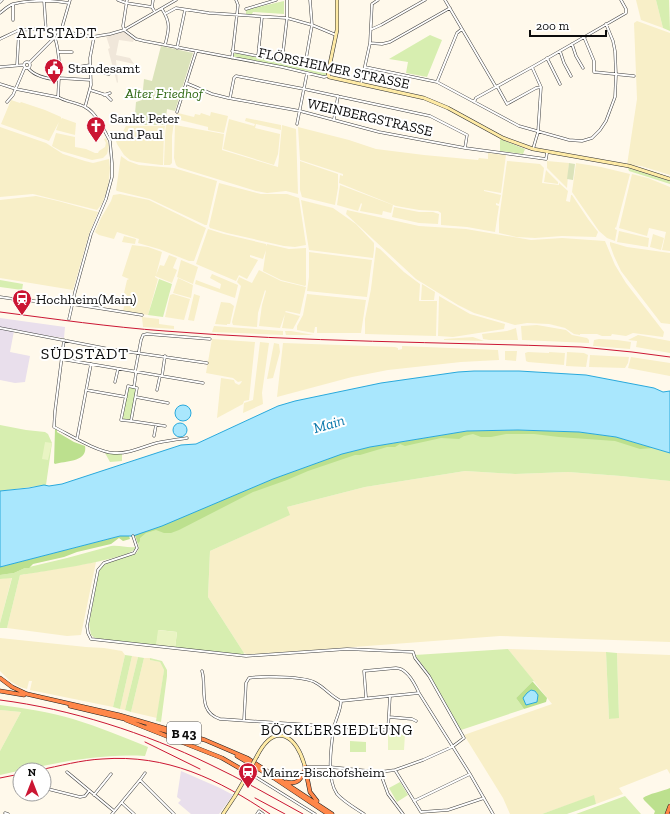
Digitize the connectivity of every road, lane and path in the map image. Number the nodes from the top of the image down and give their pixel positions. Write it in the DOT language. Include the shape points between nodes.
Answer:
graph roads {
  1 [pos="44,0"];
  2 [pos="118,0"];
  3 [pos="152,0"];
  4 [pos="176,0"];
  5 [pos="236,0"];
  6 [pos="276,0"];
  7 [pos="287,0"];
  8 [pos="310,0"];
  9 [pos="337,0"];
  10 [pos="378,0"];
  11 [pos="426,0"];
  12 [pos="445,0"];
  13 [pos="621,0"];
  14 [pos="70,1"];
  15 [pos="126,1"];
  16 [pos="269,1"];
  17 [pos="13,4"];
  18 [pos="152,7"];
  19 [pos="161,8"];
  20 [pos="246,8"];
  21 [pos="450,8"];
  22 [pos="185,10"];
  23 [pos="155,12"];
  24 [pos="0,13"];
  25 [pos="165,14"];
  26 [pos="237,15"];
  27 [pos="262,16"];
  28 [pos="287,18"];
  29 [pos="13,20"];
  30 [pos="606,24"];
  31 [pos="312,25"];
  32 [pos="372,29"];
  33 [pos="462,29"];
  34 [pos="19,30"];
  35 [pos="46,30"];
  36 [pos="57,30"];
  37 [pos="124,30"];
  38 [pos="61,31"];
  39 [pos="337,35"];
  40 [pos="94,37"];
  41 [pos="584,37"];
  42 [pos="55,38"];
  43 [pos="0,39"];
  44 [pos="370,42"];
  45 [pos="572,44"];
  46 [pos="165,45"];
  47 [pos="177,48"];
  48 [pos="560,51"];
  49 [pos="58,52"];
  50 [pos="72,52"];
  51 [pos="196,52"];
  52 [pos="232,52"];
  53 [pos="258,56"];
  54 [pos="232,58"];
  55 [pos="547,58"];
  56 [pos="282,61"];
  57 [pos="29,63"];
  58 [pos="17,65"];
  59 [pos="90,65"];
  60 [pos="305,66"];
  61 [pos="0,67"];
  62 [pos="26,67"];
  63 [pos="78,67"];
  64 [pos="365,67"];
  65 [pos="532,67"];
  66 [pos="583,68"];
  67 [pos="329,70"];
  68 [pos="91,71"];
  69 [pos="307,73"];
  70 [pos="109,74"];
  71 [pos="616,74"];
  72 [pos="328,76"];
  73 [pos="571,76"];
  74 [pos="634,76"];
  75 [pos="59,79"];
  76 [pos="91,80"];
  77 [pos="437,82"];
  78 [pos="0,84"];
  79 [pos="186,84"];
  80 [pos="361,84"];
  81 [pos="560,84"];
  82 [pos="496,87"];
  83 [pos="541,87"];
  84 [pos="16,89"];
  85 [pos="304,89"];
  86 [pos="90,90"];
  87 [pos="110,92"];
  88 [pos="104,95"];
  89 [pos="338,96"];
  90 [pos="58,97"];
  91 [pos="230,98"];
  92 [pos="111,100"];
  93 [pos="7,102"];
  94 [pos="474,102"];
  95 [pos="85,107"];
  96 [pos="300,111"];
  97 [pos="177,112"];
  98 [pos="334,120"];
  99 [pos="297,124"];
  100 [pos="538,132"];
  101 [pos="465,148"];
  102 [pos="533,149"];
  103 [pos="548,152"];
  104 [pos="670,179"];
  105 [pos="0,297"];
  106 [pos="72,304"];
  107 [pos="142,315"];
  108 [pos="69,319"];
  109 [pos="0,328"];
  110 [pos="210,339"];
  111 [pos="64,340"];
  112 [pos="138,352"];
  113 [pos="165,356"];
  114 [pos="61,359"];
  115 [pos="207,363"];
  116 [pos="91,364"];
  117 [pos="118,369"];
  118 [pos="136,372"];
  119 [pos="161,376"];
  120 [pos="115,382"];
  121 [pos="203,383"];
  122 [pos="134,387"];
  123 [pos="86,390"];
  124 [pos="157,390"];
  125 [pos="126,397"];
  126 [pos="136,397"];
  127 [pos="168,403"];
  128 [pos="131,422"];
  129 [pos="156,425"];
  130 [pos="165,426"];
  131 [pos="154,436"];
  132 [pos="187,438"];
  133 [pos="77,439"];
  134 [pos="133,536"];
  135 [pos="202,671"];
  136 [pos="0,678"];
  137 [pos="0,691"];
  138 [pos="419,693"];
  139 [pos="29,696"];
  140 [pos="390,696"];
  141 [pos="366,697"];
  142 [pos="43,698"];
  143 [pos="342,701"];
  144 [pos="389,717"];
  145 [pos="126,720"];
  146 [pos="244,720"];
  147 [pos="416,721"];
  148 [pos="334,726"];
  149 [pos="452,747"];
  150 [pos="330,766"];
  151 [pos="305,767"];
  152 [pos="395,770"];
  153 [pos="67,772"];
  154 [pos="248,772"];
  155 [pos="380,772"];
  156 [pos="145,773"];
  157 [pos="111,774"];
  158 [pos="470,774"];
  159 [pos="278,778"];
  160 [pos="140,780"];
  161 [pos="52,790"];
  162 [pos="89,791"];
  163 [pos="94,795"];
  164 [pos="484,798"];
  165 [pos="414,801"];
  166 [pos="122,803"];
  167 [pos="670,806"];
  168 [pos="323,808"];
  169 [pos="114,811"];
  170 [pos="172,813"];
  171 [pos="419,813"];
  172 [pos="112,814"];
  173 [pos="134,814"];
  174 [pos="223,814"];
  175 [pos="257,814"];
  176 [pos="263,814"];
  177 [pos="315,814"];
  178 [pos="328,814"];
  179 [pos="332,814"];
  180 [pos="364,814"];
  181 [pos="403,814"];
  182 [pos="493,814"];
  183 [pos="667,814"];
  1 -- 14 [label="street"];
  1 -- 17 [label="street"];
  1 -- 35 [label="street"];
  2 -- 15 [label="street"];
  3 -- 18 [label="street"];
  4 -- 19 [label="street"];
  5 -- 26 [label="street"];
  6 -- 16 [label="street"];
  7 -- 28 [label="street"];
  8 -- 31 [label="street"];
  9 -- 39 [label="main road"];
  10 -- 32 [label="street" via="372,4"];
  11 -- 32 [label="street"];
  12 -- 21 [label="street"];
  13 -- 30 [label="street" via="626,12"];
  14 -- 38 [label="street"];
  15 -- 18 [label="street"];
  15 -- 37 [label="street"];
  16 -- 20 [label="street"];
  17 -- 24 [label="street"];
  17 -- 29 [label="street"];
  18 -- 23 [label="street"];
  19 -- 23 [label="street"];
  19 -- 25 [label="street"];
  21 -- 33 [label="street"];
  21 -- 44 [label="street" via="390,42"];
  22 -- 25 [label="street" via="173,9"];
  22 -- 26 [label="street"];
  22 -- 47 [label="street"];
  23 -- 37 [label="street"];
  25 -- 46 [label="street" via="169,28"];
  26 -- 27 [label="street"];
  26 -- 52 [label="street"];
  27 -- 28 [label="street"];
  27 -- 53 [label="street"];
  28 -- 31 [label="street"];
  28 -- 56 [label="street"];
  30 -- 41 [label="street"];
  30 -- 71 [label="street" via="613,41"];
  31 -- 39 [label="street"];
  31 -- 60 [label="street"];
  32 -- 44 [label="street"];
  33 -- 77 [label="street" via="457,33"];
  33 -- 82 [label="street"];
  34 -- 35 [label="street"];
  34 -- 43 [label="street"];
  34 -- 58 [label="street"];
  35 -- 36 [label="street"];
  36 -- 38 [label="street"];
  36 -- 42 [label="street"];
  37 -- 40 [label="street"];
  37 -- 46 [label="street, FLÖRSHEIMER STRASSE" via="138,40"];
  38 -- 40 [label="street"];
  39 -- 67 [label="main road"];
  40 -- 59 [label="street"];
  41 -- 45 [label="street"];
  41 -- 71 [label="street" via="594,61 594,72"];
  42 -- 49 [label="street"];
  42 -- 57 [label="street"];
  44 -- 64 [label="street"];
  45 -- 48 [label="street"];
  45 -- 66 [label="street"];
  46 -- 47 [label="street, FLÖRSHEIMER STRASSE"];
  47 -- 51 [label="street, FLÖRSHEIMER STRASSE"];
  48 -- 55 [label="street"];
  48 -- 73 [label="street"];
  49 -- 50 [label="street"];
  49 -- 75 [label="street"];
  51 -- 54 [label="street, FLÖRSHEIMER STRASSE"];
  51 -- 79 [label="street"];
  52 -- 53 [label="street, FLÖRSHEIMER STRASSE"];
  52 -- 54 [label="street"];
  53 -- 56 [label="street, FLÖRSHEIMER STRASSE"];
  54 -- 69 [label="street, FLÖRSHEIMER STRASSE"];
  55 -- 65 [label="street"];
  55 -- 81 [label="street"];
  56 -- 60 [label="street, FLÖRSHEIMER STRASSE"];
  57 -- 62 [label="street" via="30,66"];
  57 -- 62 [label="street" via="26,62"];
  58 -- 61 [label="street"];
  58 -- 62 [label="street"];
  59 -- 63 [label="street"];
  59 -- 68 [label="street"];
  60 -- 67 [label="street, FLÖRSHEIMER STRASSE"];
  62 -- 75 [label="street" via="46,78"];
  62 -- 84 [label="street"];
  64 -- 77 [label="street"];
  64 -- 80 [label="street"];
  65 -- 82 [label="street"];
  65 -- 83 [label="street"];
  67 -- 72 [label="main road"];
  68 -- 70 [label="street"];
  68 -- 76 [label="street"];
  69 -- 72 [label="street, FLÖRSHEIMER STRASSE"];
  69 -- 85 [label="street"];
  71 -- 74 [label="street"];
  71 -- 100 [label="street" via="615,97 611,109 606,121 594,136 576,141"];
  72 -- 80 [label="main road, FLÖRSHEIMER STRASSE"];
  75 -- 76 [label="street"];
  75 -- 90 [label="street"];
  76 -- 86 [label="street"];
  77 -- 94 [label="street"];
  78 -- 84 [label="street"];
  79 -- 91 [label="street, WEINBERGSTRASSE"];
  79 -- 97 [label="street"];
  80 -- 102 [label="main road, FLÖRSHEIMER STRASSE" via="433,101 503,138"];
  82 -- 83 [label="street" via="507,104"];
  82 -- 94 [label="street" via="476,98"];
  83 -- 100 [label="street"];
  84 -- 90 [label="street"];
  84 -- 93 [label="street"];
  85 -- 89 [label="street"];
  85 -- 91 [label="street" via="236,76"];
  85 -- 96 [label="street"];
  86 -- 88 [label="street"];
  86 -- 95 [label="street"];
  87 -- 88 [label="street"];
  88 -- 92 [label="street"];
  89 -- 98 [label="street"];
  89 -- 101 [label="street" via="430,116 467,135"];
  90 -- 95 [label="street"];
  91 -- 96 [label="street, WEINBERGSTRASSE"];
  94 -- 100 [label="street" via="488,111"];
  95 -- 106 [label="street" via="93,113 108,137 112,177 91,234"];
  96 -- 98 [label="street, WEINBERGSTRASSE"];
  96 -- 99 [label="street"];
  98 -- 101 [label="street, WEINBERGSTRASSE" via="378,132"];
  100 -- 102 [label="street"];
  101 -- 103 [label="street, WEINBERGSTRASSE" via="546,159"];
  102 -- 103 [label="main road, FLÖRSHEIMER STRASSE"];
  103 -- 104 [label="main road, FLÖRSHEIMER STRASSE" via="630,166"];
  105 -- 106 [label="street"];
  106 -- 107 [label="street"];
  106 -- 108 [label="street"];
  109 -- 111 [label="street"];
  110 -- 112 [label="street" via="145,334"];
  111 -- 112 [label="street"];
  111 -- 114 [label="street"];
  112 -- 113 [label="street"];
  112 -- 118 [label="street"];
  113 -- 115 [label="street"];
  113 -- 119 [label="street"];
  114 -- 116 [label="street"];
  114 -- 133 [label="street" via="54,427"];
  116 -- 117 [label="street"];
  116 -- 123 [label="street"];
  117 -- 118 [label="street"];
  117 -- 120 [label="street"];
  118 -- 119 [label="street"];
  118 -- 122 [label="street"];
  119 -- 121 [label="street"];
  119 -- 124 [label="street"];
  122 -- 125 [label="street" via="128,386"];
  122 -- 126 [label="street" via="137,388"];
  123 -- 125 [label="street"];
  123 -- 133 [label="street"];
  125 -- 128 [label="street" via="122,420"];
  126 -- 127 [label="street"];
  126 -- 128 [label="street"];
  128 -- 129 [label="street"];
  129 -- 130 [label="street"];
  129 -- 131 [label="street"];
  132 -- 133 [label="street" via="114,453"];
  134 -- 149 [label="street" via="137,548 134,553 104,563 98,570 87,626 91,639 246,656 347,649 413,652 464,738"];
  135 -- 146 [label="street" via="203,699 210,712 220,719"];
  136 -- 142 [label="highway" via="22,692"];
  137 -- 139 [label="highway, B 43"];
  138 -- 140 [label="street"];
  138 -- 141 [label="street" via="404,670 396,668 364,671"];
  138 -- 149 [label="street"];
  139 -- 142 [label="highway, B 43"];
  139 -- 145 [label="highway, B 43"];
  140 -- 141 [label="street"];
  140 -- 144 [label="street"];
  141 -- 143 [label="street"];
  142 -- 159 [label="highway, B 43" via="119,715 205,740 247,758"];
  143 -- 146 [label="street" via="308,679 248,678"];
  143 -- 148 [label="street"];
  144 -- 147 [label="street"];
  144 -- 148 [label="street" via="386,730"];
  145 -- 154 [label="highway" via="222,758"];
  145 -- 178 [label="highway, B 43" via="199,740 234,754"];
  146 -- 148 [label="street"];
  148 -- 150 [label="street"];
  149 -- 152 [label="street"];
  149 -- 158 [label="street"];
  150 -- 151 [label="street"];
  150 -- 155 [label="street"];
  150 -- 180 [label="street" via="331,780 338,794"];
  151 -- 154 [label="main road, bridge" via="295,743 286,737 275,736 265,743"];
  151 -- 159 [label="highway" via="301,779 296,782 290,783"];
  151 -- 168 [label="highway" via="310,792"];
  152 -- 155 [label="street"];
  152 -- 165 [label="street"];
  153 -- 162 [label="street"];
  154 -- 174 [label="main road, bridge"];
  154 -- 177 [label="street"];
  155 -- 181 [label="street" via="388,794"];
  156 -- 160 [label="street"];
  157 -- 163 [label="street"];
  158 -- 164 [label="street"];
  158 -- 165 [label="street"];
  159 -- 168 [label="highway, B 43"];
  160 -- 166 [label="street"];
  160 -- 170 [label="street"];
  161 -- 162 [label="street" via="80,797"];
  162 -- 163 [label="street"];
  163 -- 169 [label="street"];
  164 -- 171 [label="street" via="448,810"];
  164 -- 182 [label="street"];
  165 -- 171 [label="street"];
  166 -- 169 [label="street"];
  166 -- 173 [label="street"];
  167 -- 183 [label="highway"];
  168 -- 179 [label="highway, B 43"];
  169 -- 172 [label="street"];
  175 -- 176 [label="street" via="259,811"];
}
